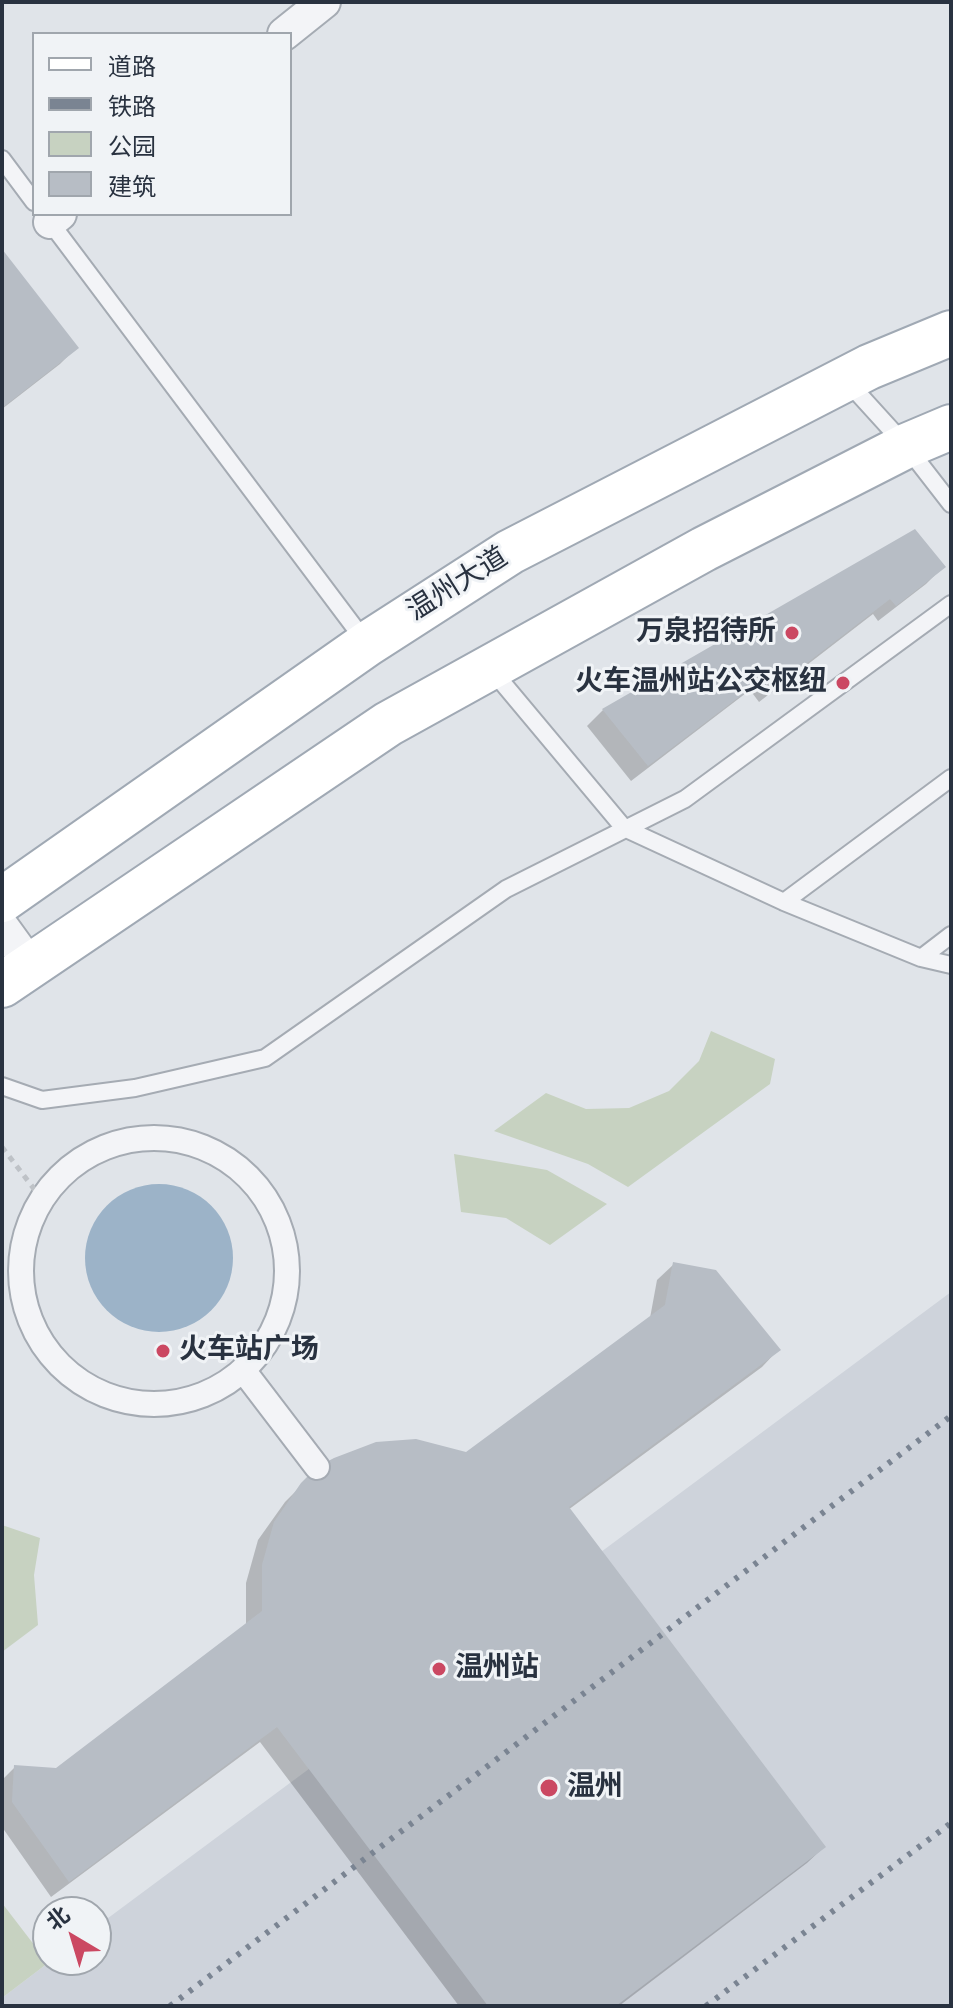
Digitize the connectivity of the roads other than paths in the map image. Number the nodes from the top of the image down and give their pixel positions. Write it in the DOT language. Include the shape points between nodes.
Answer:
graph roads {
  1 [pos="324,2"];
  2 [pos="286,32"];
  3 [pos="2,159"];
  4 [pos="32,195"];
  5 [pos="49,216"];
  6 [pos="951,333"];
  7 [pos="845,379"];
  8 [pos="951,427"];
  9 [pos="906,446"];
  10 [pos="951,504"];
  11 [pos="951,604"];
  12 [pos="367,644"];
  13 [pos="488,666"];
  14 [pos="951,778"];
  15 [pos="624,828"];
  16 [pos="2,900"];
  17 [pos="784,902"];
  18 [pos="2,926"];
  19 [pos="951,935"];
  20 [pos="921,958"];
  21 [pos="951,965"];
  22 [pos="16,976"];
  23 [pos="2,1086"];
  24 [pos="243,1370"];
  25 [pos="317,1467"];
  1 -- 2 [label="street"];
  3 -- 4 [label="lane"];
  5 -- 12 [label="lane"];
  6 -- 7 [label="main road, 温州大道"];
  7 -- 9 [label="lane"];
  7 -- 12 [label="main road, 温州大道" via="510,552"];
  8 -- 9 [label="main road"];
  9 -- 10 [label="lane"];
  9 -- 13 [label="main road"];
  11 -- 15 [label="lane" via="685,799"];
  12 -- 16 [label="main road, 温州大道"];
  13 -- 15 [label="lane"];
  13 -- 22 [label="main road" via="388,724"];
  14 -- 17 [label="lane"];
  15 -- 17 [label="lane"];
  15 -- 23 [label="lane" via="506,889 265,1058 135,1088 42,1100"];
  17 -- 20 [label="lane"];
  18 -- 22 [label="street"];
  19 -- 20 [label="lane"];
  20 -- 21 [label="lane"];
  24 -- 24 [label="street" via="181,1403 129,1404 80,1384 42,1347 22,1299 22,1246 41,1198 79,1160 126,1140 180,1139 229,1159 266,1195 286,1244 286,1296 267,1345"];
  24 -- 25 [label="street"];
}
